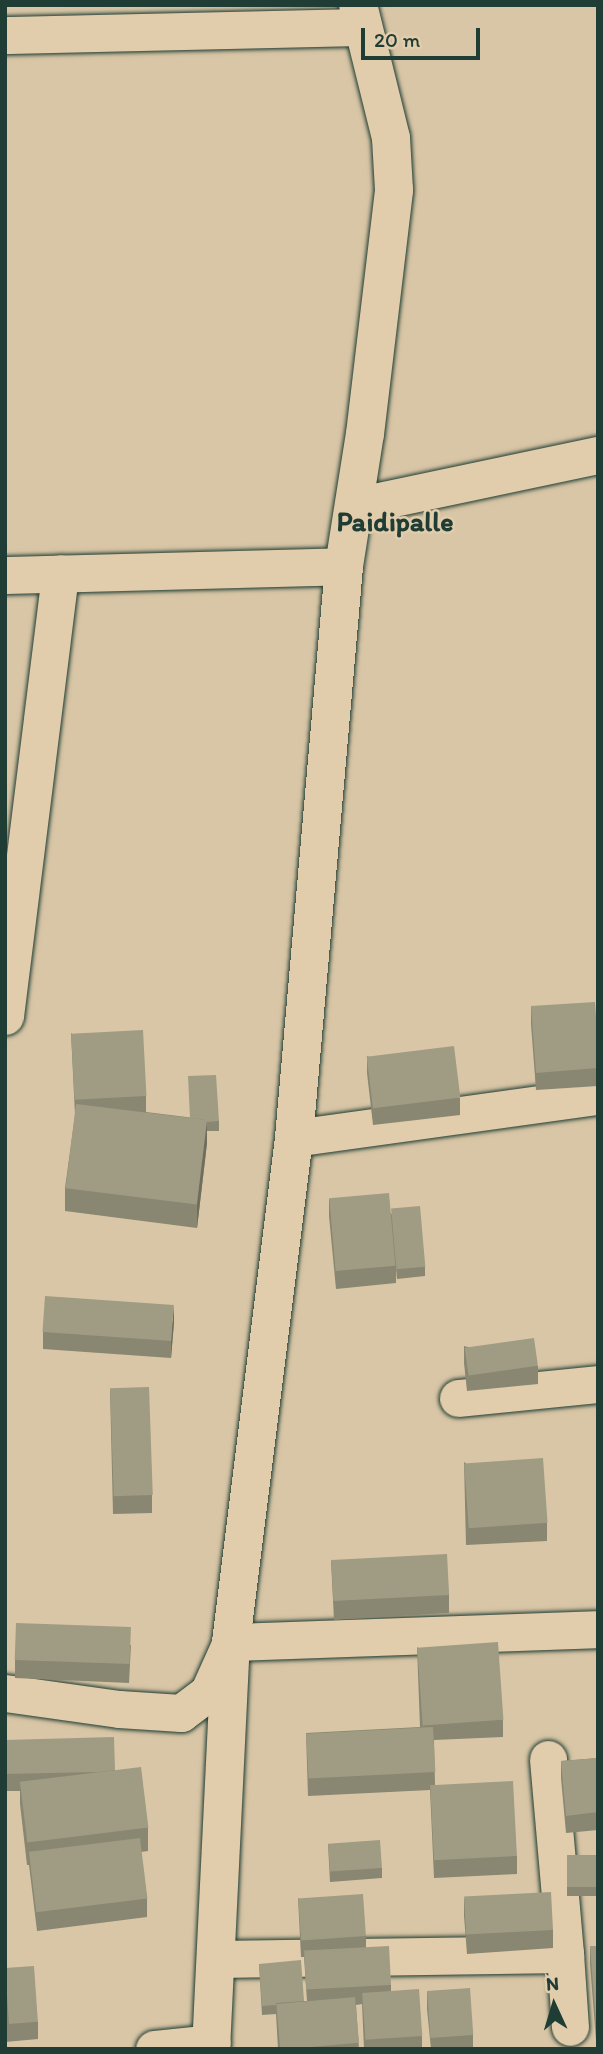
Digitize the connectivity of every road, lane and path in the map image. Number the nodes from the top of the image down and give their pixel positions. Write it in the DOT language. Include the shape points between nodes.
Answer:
graph roads {
  1 [pos="360,16"];
  2 [pos="5,35"];
  3 [pos="598,455"];
  4 [pos="355,506"];
  5 [pos="344,566"];
  6 [pos="60,573"];
  7 [pos="5,575"];
  8 [pos="5,1016"];
  9 [pos="598,1097"];
  10 [pos="293,1138"];
  11 [pos="598,1384"];
  12 [pos="458,1398"];
  13 [pos="598,1629"];
  14 [pos="231,1642"];
  15 [pos="5,1693"];
  16 [pos="548,1759"];
  17 [pos="565,1954"];
  18 [pos="216,1959"];
  19 [pos="570,2027"];
  20 [pos="211,2046"];
  21 [pos="154,2049"];
  1 -- 2 [label="street"];
  1 -- 4 [label="street" via="391,138 394,190"];
  3 -- 4 [label="street"];
  4 -- 5 [label="street"];
  5 -- 6 [label="street"];
  5 -- 10 [label="street"];
  6 -- 7 [label="street"];
  6 -- 8 [label="street"];
  9 -- 10 [label="street"];
  10 -- 14 [label="street"];
  11 -- 12 [label="street"];
  13 -- 14 [label="street"];
  14 -- 15 [label="street" via="208,1693 181,1713"];
  14 -- 18 [label="street"];
  16 -- 17 [label="street"];
  17 -- 18 [label="street"];
  17 -- 19 [label="street"];
  18 -- 20 [label="street"];
  20 -- 21 [label="street"];
}
